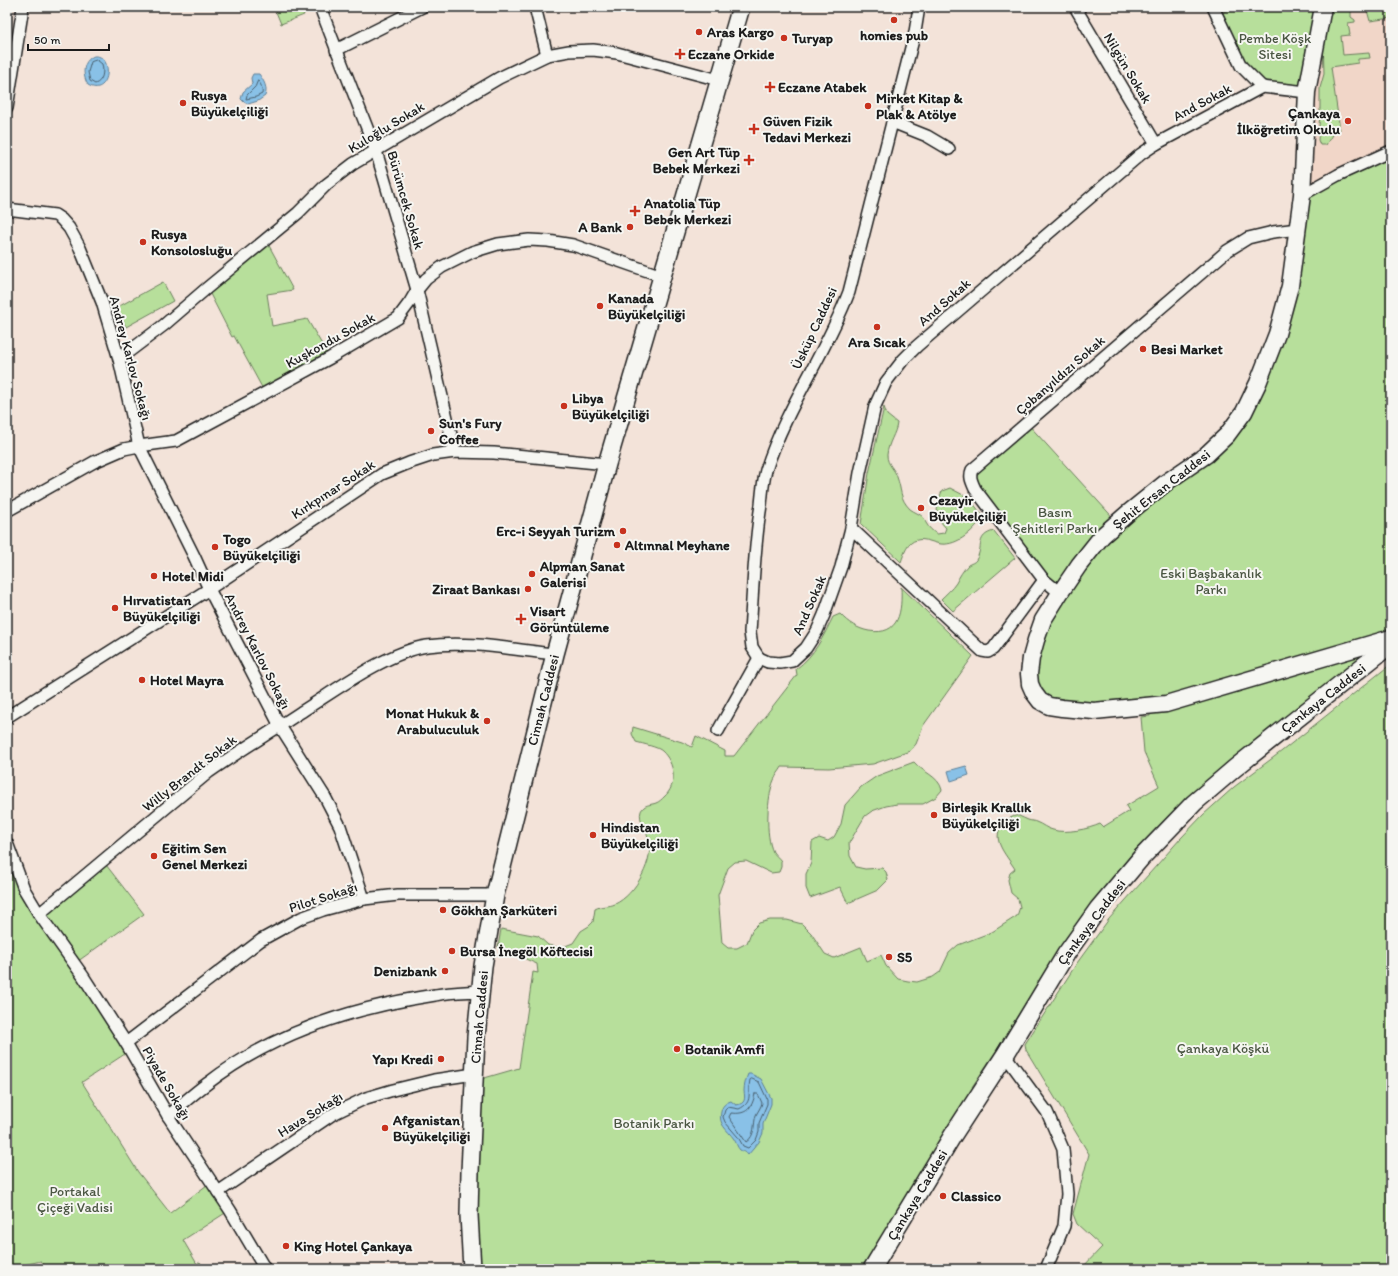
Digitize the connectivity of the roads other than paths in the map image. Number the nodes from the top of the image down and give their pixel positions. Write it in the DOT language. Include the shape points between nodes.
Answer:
graph roads {
  1 [pos="23,7"];
  2 [pos="320,7"];
  3 [pos="422,7"];
  4 [pos="536,7"];
  5 [pos="741,7"];
  6 [pos="919,7"];
  7 [pos="1075,7"];
  8 [pos="1213,7"];
  9 [pos="1323,7"];
  10 [pos="336,50"];
  11 [pos="548,55"];
  12 [pos="720,80"];
  13 [pos="1262,87"];
  14 [pos="1307,92"];
  15 [pos="7,108"];
  16 [pos="892,122"];
  17 [pos="1156,144"];
  18 [pos="949,149"];
  19 [pos="376,151"];
  20 [pos="1391,151"];
  21 [pos="1302,195"];
  22 [pos="7,209"];
  23 [pos="1298,229"];
  24 [pos="662,276"];
  25 [pos="417,290"];
  26 [pos="119,359"];
  27 [pos="139,446"];
  28 [pos="455,452"];
  29 [pos="607,464"];
  30 [pos="7,511"];
  31 [pos="852,528"];
  32 [pos="1044,580"];
  33 [pos="209,589"];
  34 [pos="1060,593"];
  35 [pos="1391,638"];
  36 [pos="1391,644"];
  37 [pos="555,654"];
  38 [pos="759,658"];
  39 [pos="7,718"];
  40 [pos="280,726"];
  41 [pos="718,731"];
  42 [pos="7,843"];
  43 [pos="495,895"];
  44 [pos="364,899"];
  45 [pos="39,914"];
  46 [pos="480,991"];
  47 [pos="126,1043"];
  48 [pos="1004,1055"];
  49 [pos="474,1074"];
  50 [pos="168,1116"];
  51 [pos="218,1192"];
  52 [pos="265,1269"];
  53 [pos="472,1269"];
  54 [pos="872,1269"];
  55 [pos="1046,1269"];
  1 -- 15 [label="street"];
  2 -- 10 [label="street, Bürümcek Sokak"];
  3 -- 10 [label="street"];
  4 -- 11 [label="street"];
  5 -- 12 [label="main road, Cinnah Caddesi"];
  6 -- 16 [label="street, Üsküp Caddesi"];
  7 -- 17 [label="street, Nilgün Sokak"];
  8 -- 13 [label="street" via="1241,66"];
  9 -- 14 [label="main road, Şehit Ersan Caddesi"];
  10 -- 19 [label="street, Bürümcek Sokak"];
  11 -- 12 [label="street, Kuloğlu Sokak" via="593,50 617,53"];
  11 -- 19 [label="street, Kuloğlu Sokak" via="499,78"];
  12 -- 24 [label="main road, Cinnah Caddesi"];
  13 -- 14 [label="street"];
  13 -- 17 [label="street, And Sokak"];
  14 -- 21 [label="main road, Şehit Ersan Caddesi"];
  16 -- 18 [label="street" via="927,136"];
  16 -- 38 [label="street, Üsküp Caddesi" via="849,292 833,330 786,419 765,472 757,532 750,632 752,646"];
  17 -- 31 [label="street, And Sokak" via="1030,248 903,360 886,382 875,406 860,473"];
  19 -- 25 [label="street, Bürümcek Sokak"];
  19 -- 26 [label="street, Kuloğlu Sokak" via="336,176 298,213"];
  20 -- 21 [label="street"];
  21 -- 23 [label="main road, Şehit Ersan Caddesi"];
  22 -- 26 [label="street, Andrey Karlov Sokağı" via="55,215 68,228 90,270"];
  23 -- 32 [label="street, Çobanyıldızı Sokak" via="1248,238 1227,251 972,470 970,475 975,489"];
  23 -- 34 [label="main road, Şehit Ersan Caddesi" via="1290,286 1276,334 1244,412 1227,436 1206,455 1168,481 1102,536"];
  24 -- 25 [label="street, Kuşkondu Sokak" via="574,245 528,240 498,244 472,252 442,267 426,279"];
  24 -- 29 [label="main road, Cinnah Caddesi"];
  25 -- 27 [label="street, Kuşkondu Sokak" via="398,318 330,358 176,441"];
  25 -- 28 [label="street, Bürümcek Sokak"];
  26 -- 27 [label="street, Andrey Karlov Sokağı"];
  27 -- 30 [label="street, Kuşkondu Sokak" via="124,449 94,462"];
  27 -- 33 [label="street, Andrey Karlov Sokağı"];
  28 -- 29 [label="street, Kırkpınar Sokak" via="494,453"];
  28 -- 33 [label="street, Kırkpınar Sokak" via="433,455 382,474"];
  29 -- 37 [label="main road, Cinnah Caddesi"];
  31 -- 32 [label="street" via="982,651 988,652 993,649"];
  31 -- 38 [label="street, And Sokak" via="824,615 806,648 792,661 768,662"];
  32 -- 34 [label="street, Çobanyıldızı Sokak"];
  33 -- 39 [label="street, Kırkpınar Sokak"];
  33 -- 40 [label="street, Andrey Karlov Sokağı"];
  34 -- 35 [label="main road, Şehit Ersan Caddesi" via="1043,620 1029,674 1030,684 1040,701 1049,706 1062,708 1094,711 1166,704"];
  36 -- 48 [label="main road, Çankaya Caddesi" via="1194,802 1141,858 1098,909 1066,954"];
  37 -- 40 [label="street, Willy Brandt Sokak" via="474,645 449,644 416,648 383,662"];
  37 -- 43 [label="main road, Cinnah Caddesi"];
  38 -- 41 [label="street"];
  40 -- 44 [label="street, Andrey Karlov Sokağı" via="325,797 340,826"];
  40 -- 45 [label="street, Willy Brandt Sokak" via="209,772"];
  42 -- 45 [label="street, Piyade Sokağı" via="24,889"];
  43 -- 44 [label="street, Pilot Sokağı" via="398,895"];
  43 -- 46 [label="main road, Cinnah Caddesi"];
  44 -- 47 [label="street, Pilot Sokağı" via="301,918 261,940"];
  45 -- 47 [label="street, Piyade Sokağı"];
  46 -- 49 [label="main road, Cinnah Caddesi"];
  46 -- 50 [label="street" via="437,994 395,1002 360,1010 295,1033 238,1062 208,1082"];
  47 -- 50 [label="street, Piyade Sokağı"];
  48 -- 54 [label="main road, Çankaya Caddesi"];
  48 -- 55 [label="street" via="1047,1112 1063,1149 1068,1194 1064,1226"];
  49 -- 51 [label="street, Hava Sokağı" via="434,1080 366,1098 333,1114"];
  49 -- 53 [label="main road, Cinnah Caddesi" via="470,1186"];
  50 -- 51 [label="street, Piyade Sokağı"];
  51 -- 52 [label="street, Piyade Sokağı"];
}
